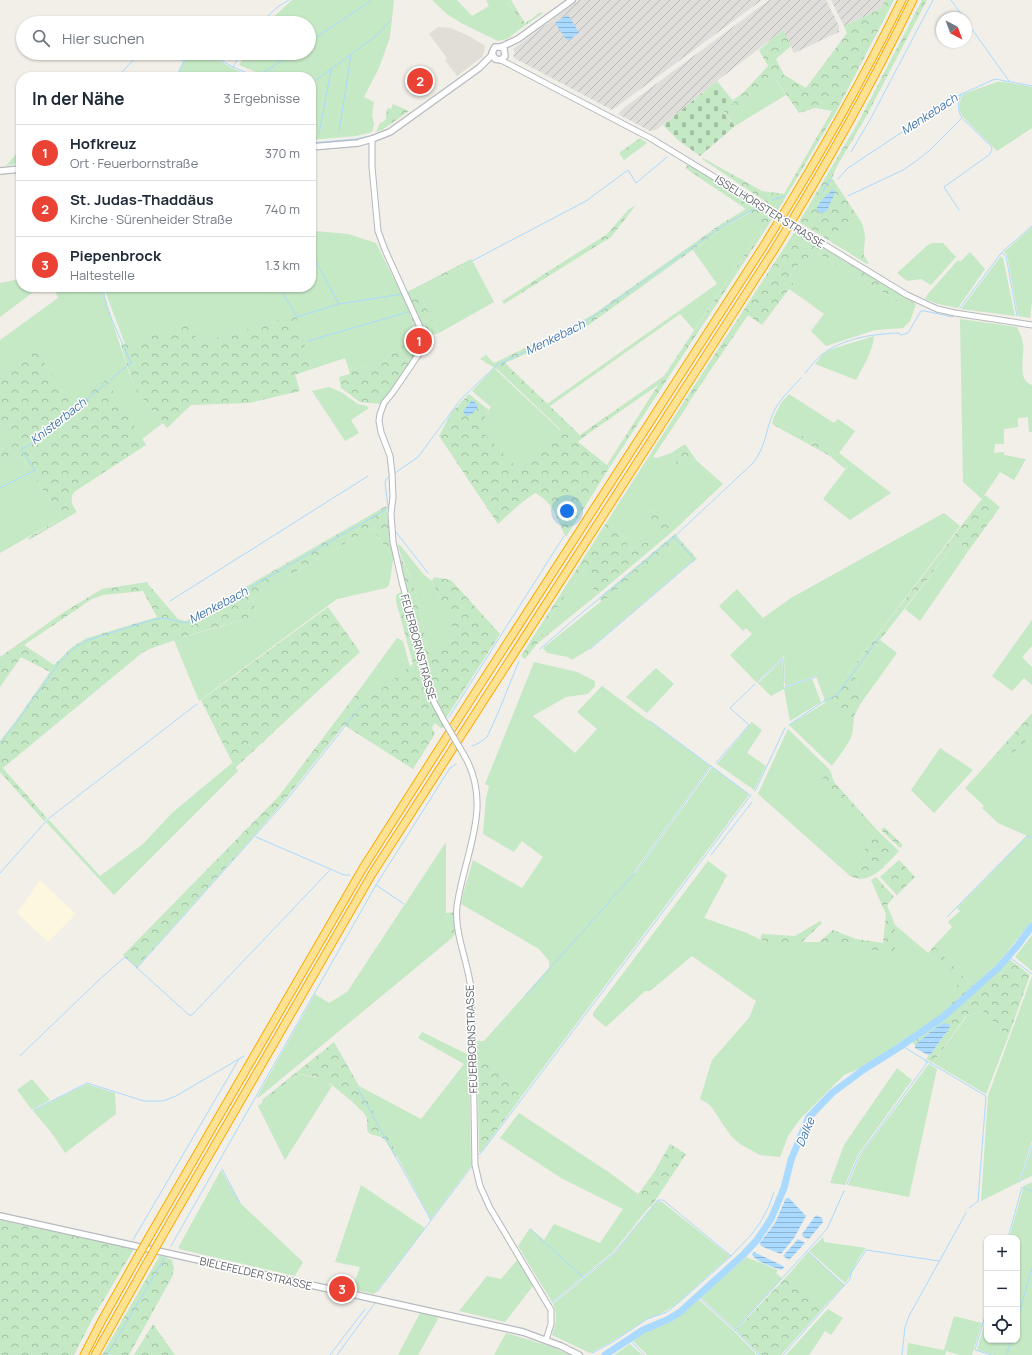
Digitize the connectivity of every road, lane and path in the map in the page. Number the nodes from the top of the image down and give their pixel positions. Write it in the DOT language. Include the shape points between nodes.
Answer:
graph roads {
  1 [pos="572,0"];
  2 [pos="902,0"];
  3 [pos="914,0"];
  4 [pos="518,39"];
  5 [pos="501,47"];
  6 [pos="500,56"];
  7 [pos="372,139"];
  8 [pos="316,147"];
  9 [pos="16,169"];
  10 [pos="0,171"];
  11 [pos="1032,325"];
  12 [pos="0,1216"];
  13 [pos="546,1340"];
  14 [pos="84,1355"];
  15 [pos="95,1355"];
  16 [pos="579,1355"];
  1 -- 4 [label="main road"];
  2 -- 14 [label="highway, bridge" via="843,113 763,248 363,868 149,1237"];
  3 -- 15 [label="highway, bridge" via="871,84 774,250 376,867"];
  4 -- 5 [label="main road"];
  4 -- 6 [label="main road"];
  5 -- 6 [label="main road"];
  5 -- 6 [label="main road" via="495,47 492,51"];
  6 -- 7 [label="main road" via="479,68 390,132"];
  6 -- 11 [label="street, ISSELHORSTER STRASSE, bridge" via="518,69 652,139 907,295 937,309"];
  7 -- 8 [label="main road" via="358,143"];
  7 -- 13 [label="street, FEUERBORNSTRASSE, bridge" via="378,231 425,338 425,345 384,403 380,414 379,424 390,456 393,485 391,526 402,582 434,702 464,755 474,779 477,798 477,821 457,908 459,936 471,989 475,1165 480,1186 490,1208 551,1310 551,1324"];
  9 -- 10 [label="main road"];
  12 -- 13 [label="main road, BIELEFELDER STRASSE" via="523,1332"];
  13 -- 16 [label="main road, BIELEFELDER STRASSE"];
}
